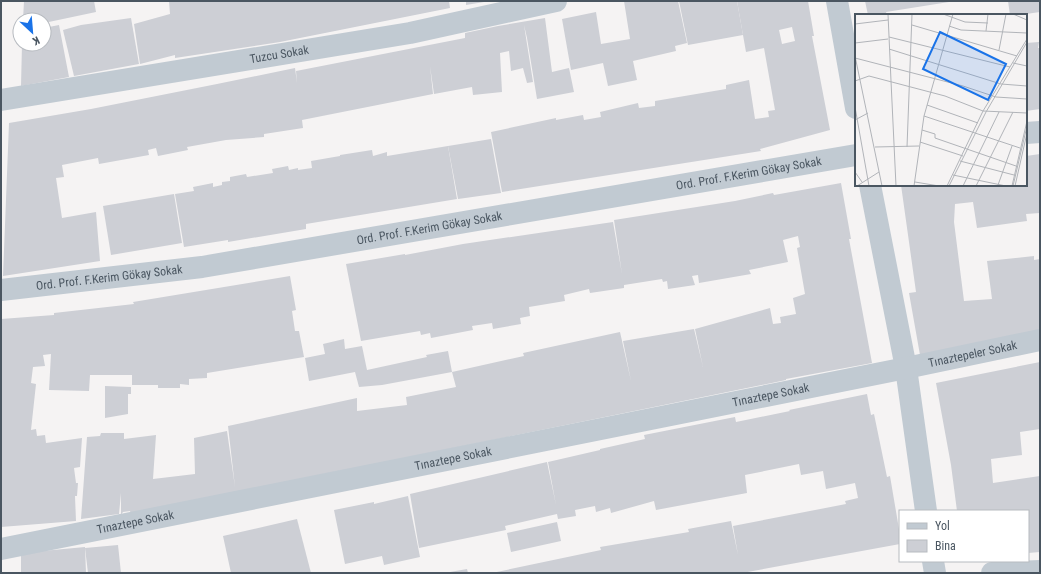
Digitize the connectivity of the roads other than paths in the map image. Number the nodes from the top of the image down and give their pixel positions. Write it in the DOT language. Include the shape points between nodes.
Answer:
graph roads {
  1 [pos="556,1"];
  2 [pos="837,1"];
  3 [pos="1,100"];
  4 [pos="855,102"];
  5 [pos="1040,132"];
  6 [pos="1027,133"];
  7 [pos="855,154"];
  8 [pos="870,186"];
  9 [pos="1,290"];
  10 [pos="1040,340"];
  11 [pos="906,368"];
  12 [pos="926,510"];
  13 [pos="1,549"];
  14 [pos="933,562"];
  15 [pos="1040,571"];
  16 [pos="935,573"];
  17 [pos="992,573"];
  1 -- 3 [label="street, Tuzcu Sokak" via="410,33"];
  2 -- 4 [label="street"];
  5 -- 6 [label="street"];
  7 -- 9 [label="street, Ord. Prof. F.Kerim Gökay Sokak" via="202,266"];
  8 -- 11 [label="street"];
  10 -- 11 [label="street, Tınaztepeler Sokak"];
  11 -- 12 [label="street"];
  11 -- 13 [label="street, Tınaztepe Sokak"];
  14 -- 16 [label="street"];
  15 -- 17 [label="street"];
}
